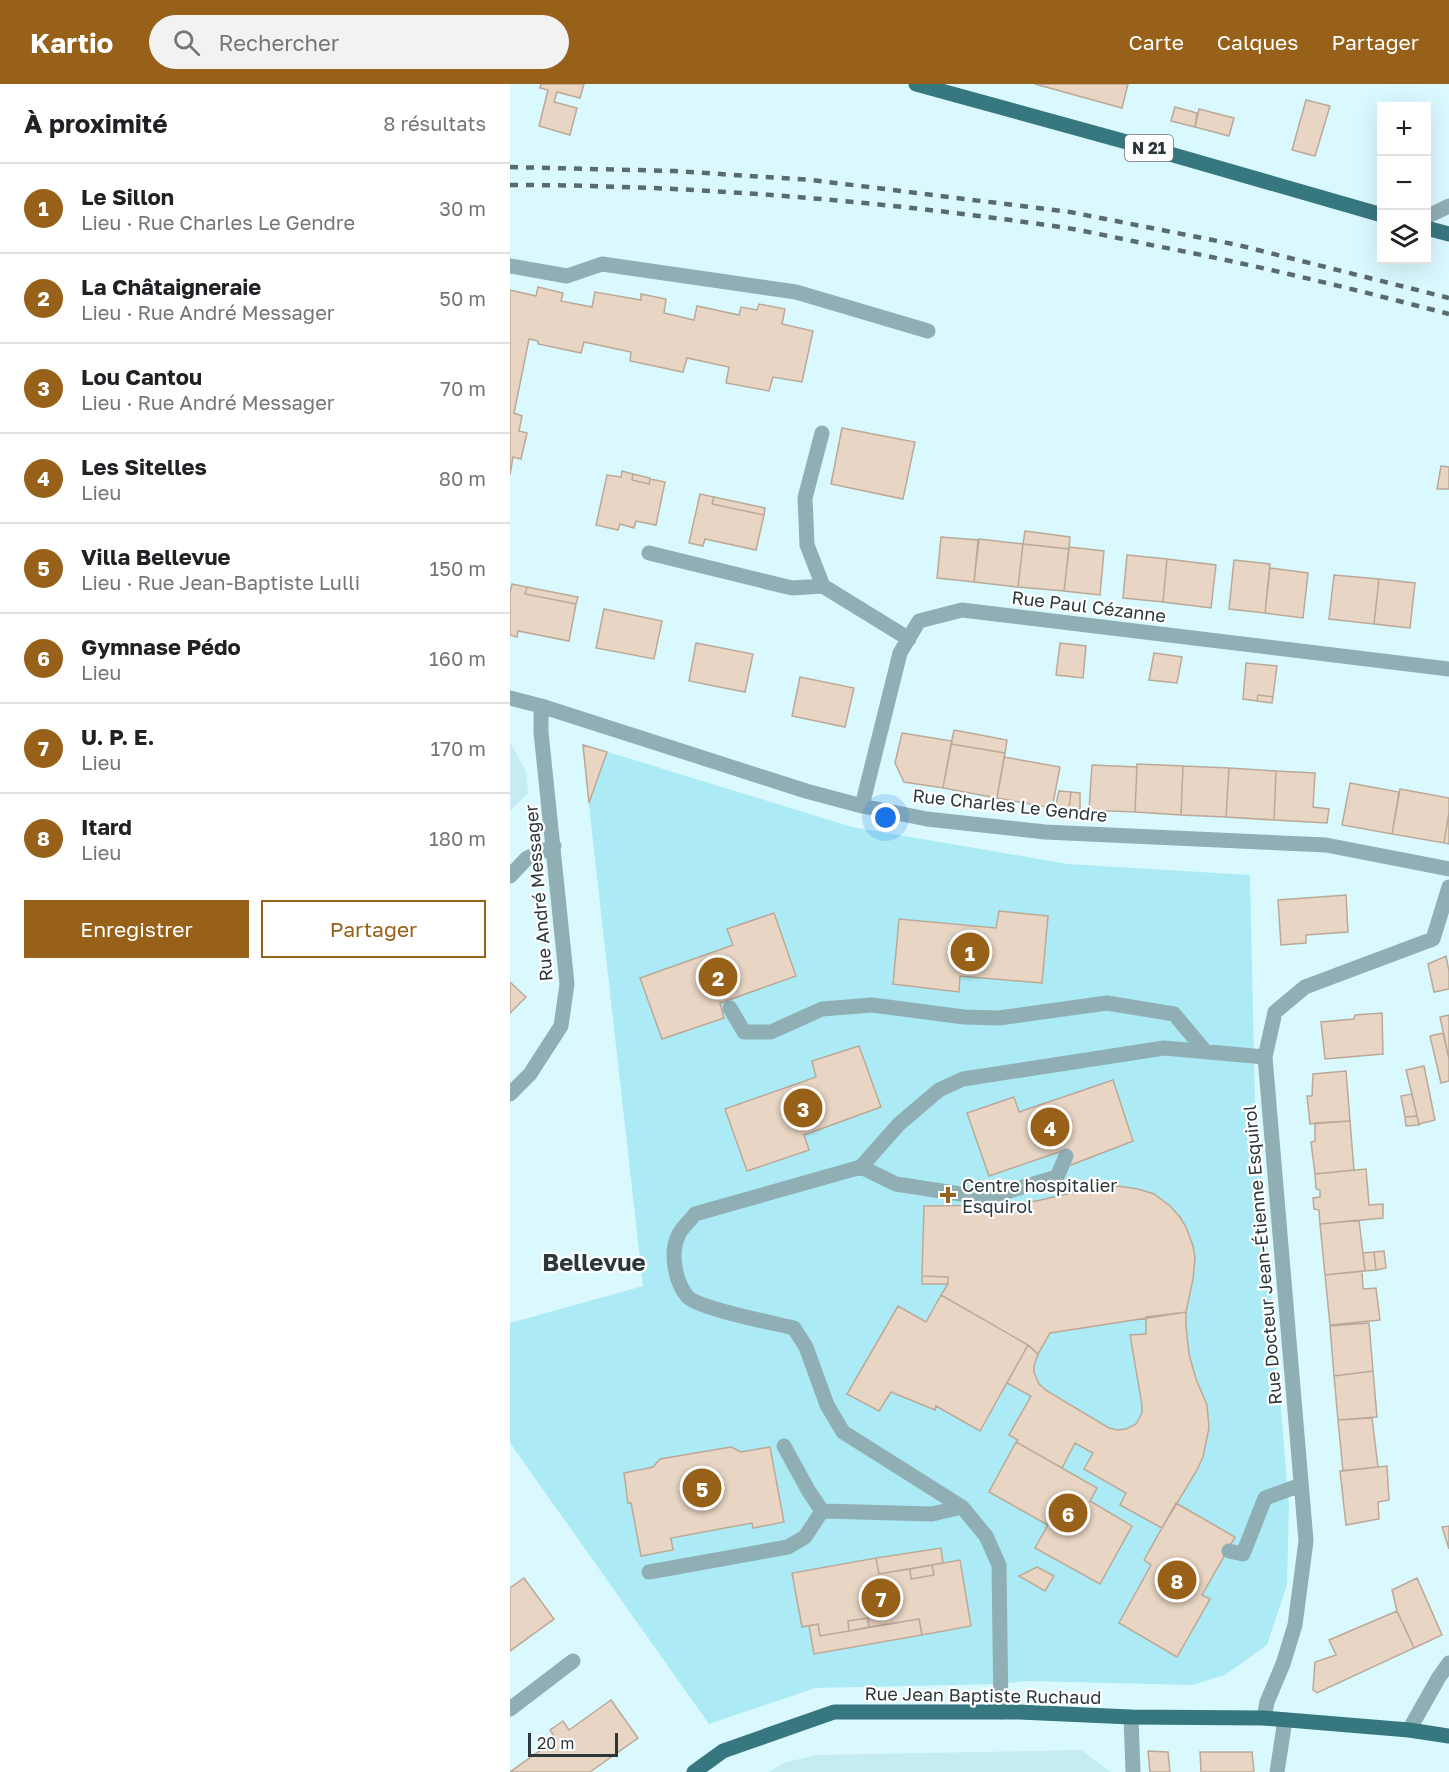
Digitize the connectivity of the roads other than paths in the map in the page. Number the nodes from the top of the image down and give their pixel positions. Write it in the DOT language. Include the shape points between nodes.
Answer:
graph roads {
  1 [pos="916,84"];
  2 [pos="1449,206"];
  3 [pos="1377,214"];
  4 [pos="1431,215"];
  5 [pos="1431,229"];
  6 [pos="1449,234"];
  7 [pos="510,266"];
  8 [pos="928,332"];
  9 [pos="822,433"];
  10 [pos="649,553"];
  11 [pos="823,586"];
  12 [pos="909,639"];
  13 [pos="1449,669"];
  14 [pos="510,699"];
  15 [pos="541,706"];
  16 [pos="862,806"];
  17 [pos="554,846"];
  18 [pos="1449,869"];
  19 [pos="510,876"];
  20 [pos="1449,888"];
  21 [pos="730,1008"];
  22 [pos="1205,1051"];
  23 [pos="1264,1057"];
  24 [pos="510,1094"];
  25 [pos="1066,1155"];
  26 [pos="861,1167"];
  27 [pos="784,1446"];
  28 [pos="1301,1485"];
  29 [pos="962,1507"];
  30 [pos="822,1511"];
  31 [pos="1229,1551"];
  32 [pos="649,1572"];
  33 [pos="573,1661"];
  34 [pos="1449,1663"];
  35 [pos="510,1709"];
  36 [pos="1001,1712"];
  37 [pos="1131,1717"];
  38 [pos="1264,1718"];
  39 [pos="1285,1720"];
  40 [pos="1409,1730"];
  41 [pos="1449,1736"];
  42 [pos="694,1772"];
  43 [pos="1133,1772"];
  44 [pos="1277,1772"];
  1 -- 3 [label="main road, N 21"];
  2 -- 4 [label="street"];
  5 -- 6 [label="main road"];
  7 -- 8 [label="street" via="567,276 602,264 796,292"];
  9 -- 11 [label="street" via="805,498 807,545"];
  10 -- 11 [label="street" via="792,588"];
  11 -- 12 [label="street"];
  12 -- 13 [label="street, Rue Paul Cézanne" via="919,621 962,610"];
  12 -- 16 [label="street, Rue Paul Cézanne" via="900,653"];
  14 -- 15 [label="street, Rue Charles Le Gendre"];
  15 -- 16 [label="street, Rue Charles Le Gendre"];
  15 -- 17 [label="street, Rue André Messager"];
  16 -- 18 [label="street, Rue Charles Le Gendre" via="927,819 1045,832 1326,845"];
  17 -- 19 [label="street" via="527,858"];
  17 -- 24 [label="street, Rue André Messager" via="567,984 561,1026 530,1074"];
  20 -- 23 [label="street, Rue Docteur Jean-Étienne Esquirol" via="1433,939 1305,987 1275,1012"];
  21 -- 22 [label="street" via="744,1032 771,1032 822,1010 872,1005 999,1018 1107,1003 1174,1014"];
  22 -- 23 [label="street"];
  22 -- 26 [label="street" via="1164,1048 963,1078 939,1090 899,1124"];
  23 -- 28 [label="street, Rue Docteur Jean-Étienne Esquirol"];
  25 -- 26 [label="street" via="1057,1177 992,1196 967,1196 896,1184"];
  26 -- 29 [label="street" via="695,1214 678,1235 674,1253 676,1275 688,1297 708,1307 794,1328 843,1432"];
  27 -- 30 [label="street"];
  28 -- 31 [label="street" via="1265,1498 1243,1554"];
  28 -- 38 [label="street, Rue Docteur Jean-Étienne Esquirol" via="1306,1541 1295,1625"];
  29 -- 30 [label="street" via="932,1514"];
  29 -- 36 [label="street" via="986,1536 999,1565"];
  30 -- 32 [label="street" via="805,1537 788,1547"];
  33 -- 35 [label="street"];
  34 -- 40 [label="street"];
  36 -- 37 [label="main road, Rue Jean Baptiste Ruchaud"];
  36 -- 42 [label="main road, Rue Jean Baptiste Ruchaud" via="834,1712 723,1751"];
  37 -- 38 [label="main road, Rue Jean Baptiste Ruchaud"];
  37 -- 43 [label="street"];
  38 -- 39 [label="main road, Rue Jean Baptiste Ruchaud"];
  39 -- 40 [label="main road, Rue Jean Baptiste Ruchaud"];
  39 -- 44 [label="street"];
  40 -- 41 [label="main road, Rue Jean Baptiste Ruchaud"];
}
